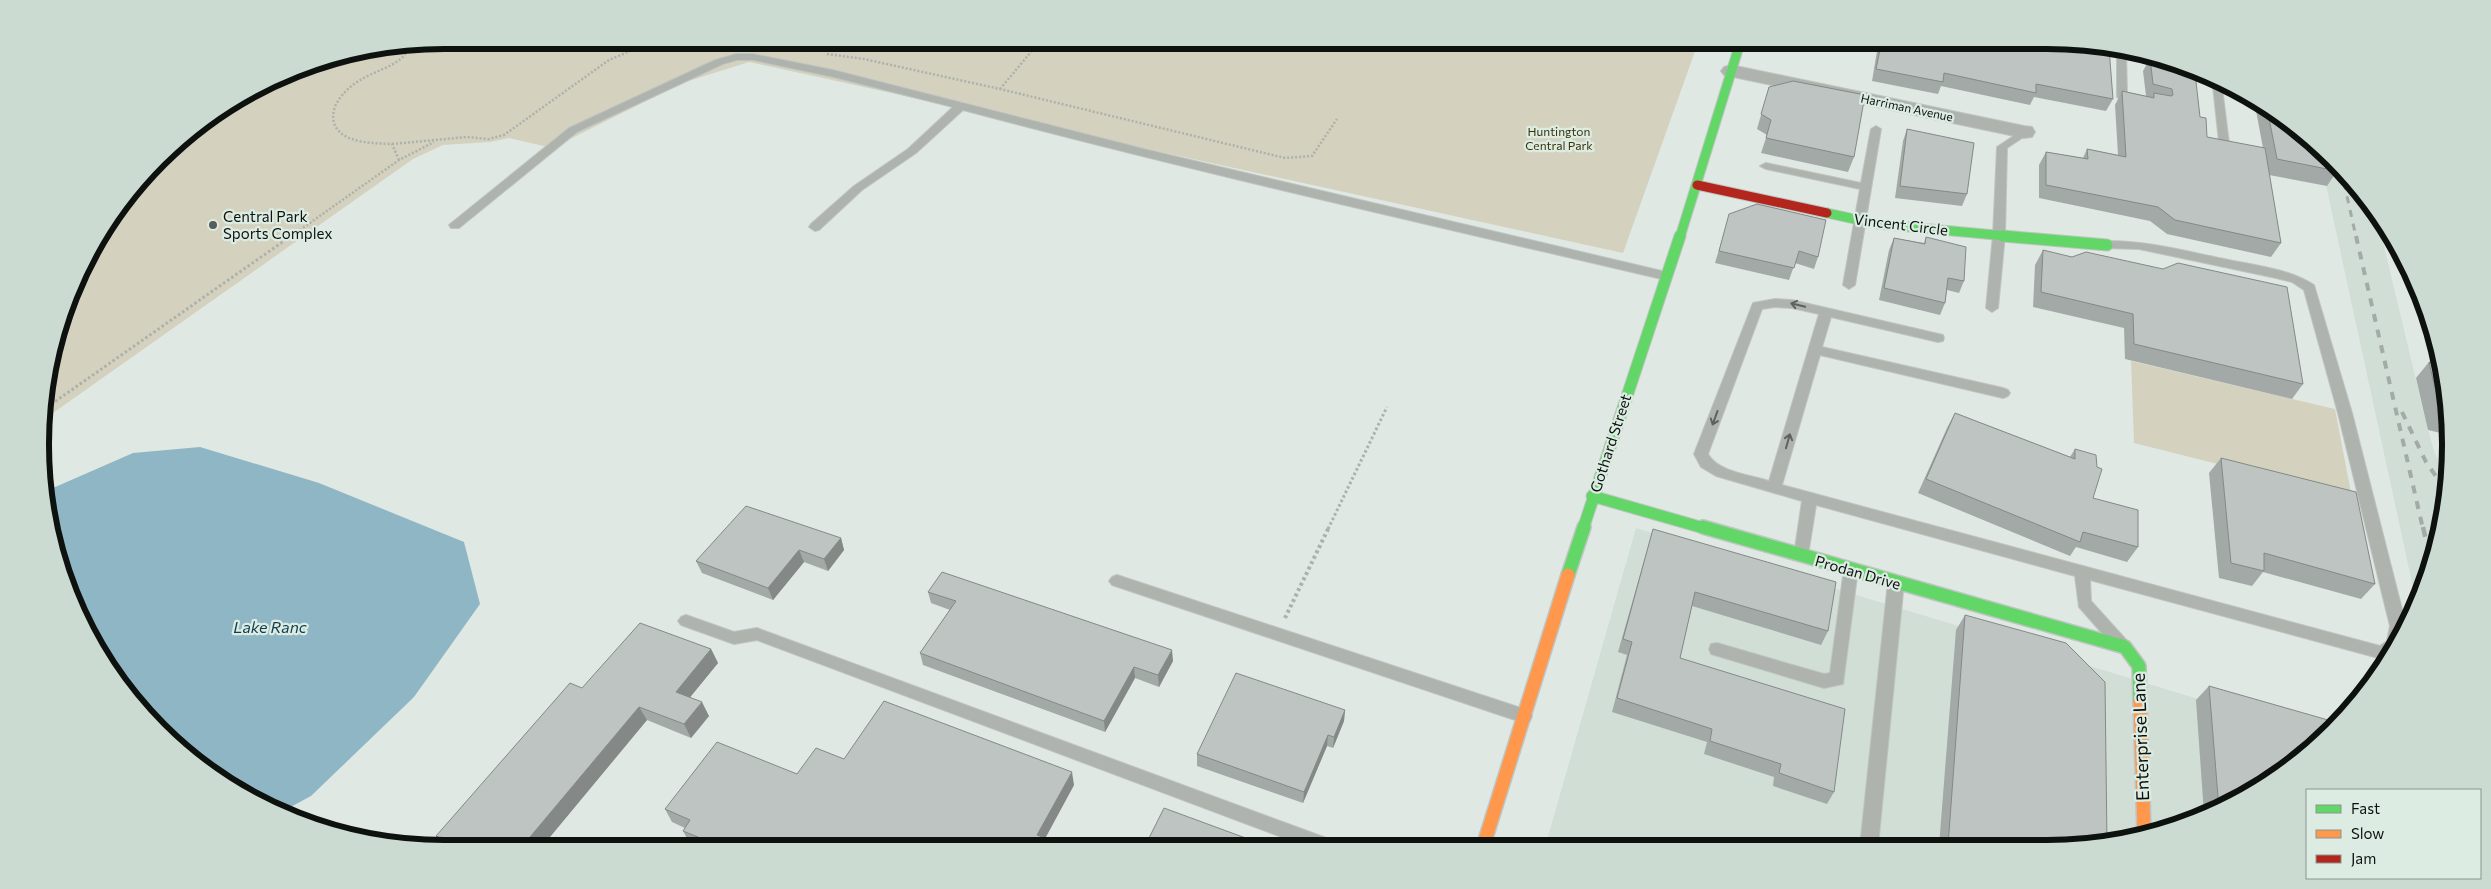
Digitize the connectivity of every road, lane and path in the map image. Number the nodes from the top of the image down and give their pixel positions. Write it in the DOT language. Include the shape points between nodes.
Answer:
graph roads {
  1 [pos="632,49"];
  2 [pos="1034,49"];
  3 [pos="1738,49"];
  4 [pos="405,51"];
  5 [pos="2121,56"];
  6 [pos="1731,71"];
  7 [pos="2217,88"];
  8 [pos="2142,102"];
  9 [pos="960,107"];
  10 [pos="1337,119"];
  11 [pos="1876,130"];
  12 [pos="2024,132"];
  13 [pos="434,142"];
  14 [pos="392,144"];
  15 [pos="2225,151"];
  16 [pos="399,160"];
  17 [pos="1766,166"];
  18 [pos="1697,185"];
  19 [pos="1865,187"];
  20 [pos="1859,220"];
  21 [pos="455,225"];
  22 [pos="815,227"];
  23 [pos="1999,235"];
  24 [pos="2107,245"];
  25 [pos="1666,276"];
  26 [pos="1849,286"];
  27 [pos="1992,308"];
  28 [pos="1826,312"];
  29 [pos="1938,338"];
  30 [pos="1815,350"];
  31 [pos="2003,392"];
  32 [pos="51,404"];
  33 [pos="1388,407"];
  34 [pos="1774,487"];
  35 [pos="1592,496"];
  36 [pos="1810,498"];
  37 [pos="1801,555"];
  38 [pos="1850,570"];
  39 [pos="2082,573"];
  40 [pos="1117,581"];
  41 [pos="1896,582"];
  42 [pos="686,621"];
  43 [pos="2398,626"];
  44 [pos="1277,634"];
  45 [pos="2125,647"];
  46 [pos="1717,649"];
  47 [pos="2383,652"];
  48 [pos="1524,716"];
  49 [pos="2144,828"];
  50 [pos="1310,840"];
  51 [pos="1485,840"];
  52 [pos="1870,840"];
  1 -- 13 [label="path" via="610,60 504,135"];
  2 -- 10 [label="path" via="1000,89 1285,158 1312,156"];
  3 -- 6 [label="street, Gothard Street"];
  4 -- 14 [label="path" via="402,59 358,80 344,92 332,115 335,126 343,134 354,139"];
  5 -- 8 [label="lane" via="2122,97"];
  6 -- 12 [label="street, Harriman Avenue"];
  6 -- 18 [label="street, Gothard Street"];
  7 -- 15 [label="lane"];
  9 -- 21 [label="lane" via="798,65 736,57 573,130"];
  9 -- 22 [label="lane" via="912,151 858,188"];
  9 -- 25 [label="lane"];
  11 -- 19 [label="lane"];
  12 -- 23 [label="lane" via="2002,147"];
  13 -- 14 [label="path"];
  13 -- 16 [label="path"];
  14 -- 16 [label="path"];
  16 -- 32 [label="path"];
  17 -- 19 [label="lane"];
  18 -- 20 [label="street, Vincent Circle"];
  18 -- 25 [label="street, Gothard Street"];
  19 -- 20 [label="lane"];
  20 -- 23 [label="street, Vincent Circle"];
  20 -- 26 [label="lane"];
  23 -- 24 [label="street, Vincent Circle"];
  23 -- 27 [label="lane"];
  24 -- 43 [label="lane" via="2139,245 2276,274 2310,288 2346,413"];
  25 -- 35 [label="street, Gothard Street"];
  28 -- 29 [label="lane"];
  28 -- 30 [label="lane"];
  28 -- 34 [label="lane, one-way" via="1784,301 1770,301 1757,306 1702,454 1706,463 1721,472"];
  30 -- 31 [label="lane"];
  34 -- 30 [label="lane, one-way"];
  33 -- 44 [label="path"];
  34 -- 36 [label="lane"];
  35 -- 37 [label="street, Prodan Drive"];
  35 -- 48 [label="street, Gothard Street"];
  36 -- 37 [label="lane"];
  36 -- 39 [label="lane"];
  37 -- 38 [label="street, Prodan Drive"];
  38 -- 41 [label="street, Prodan Drive"];
  38 -- 46 [label="lane" via="1837,679 1824,681"];
  39 -- 45 [label="lane" via="2084,603"];
  39 -- 47 [label="lane"];
  40 -- 44 [label="lane"];
  41 -- 45 [label="street, Prodan Drive"];
  41 -- 52 [label="lane"];
  42 -- 50 [label="lane" via="734,638 757,634 766,637"];
  44 -- 48 [label="lane"];
  45 -- 49 [label="street, Enterprise Lane" via="2139,666"];
  48 -- 51 [label="street, Gothard Street"];
}
